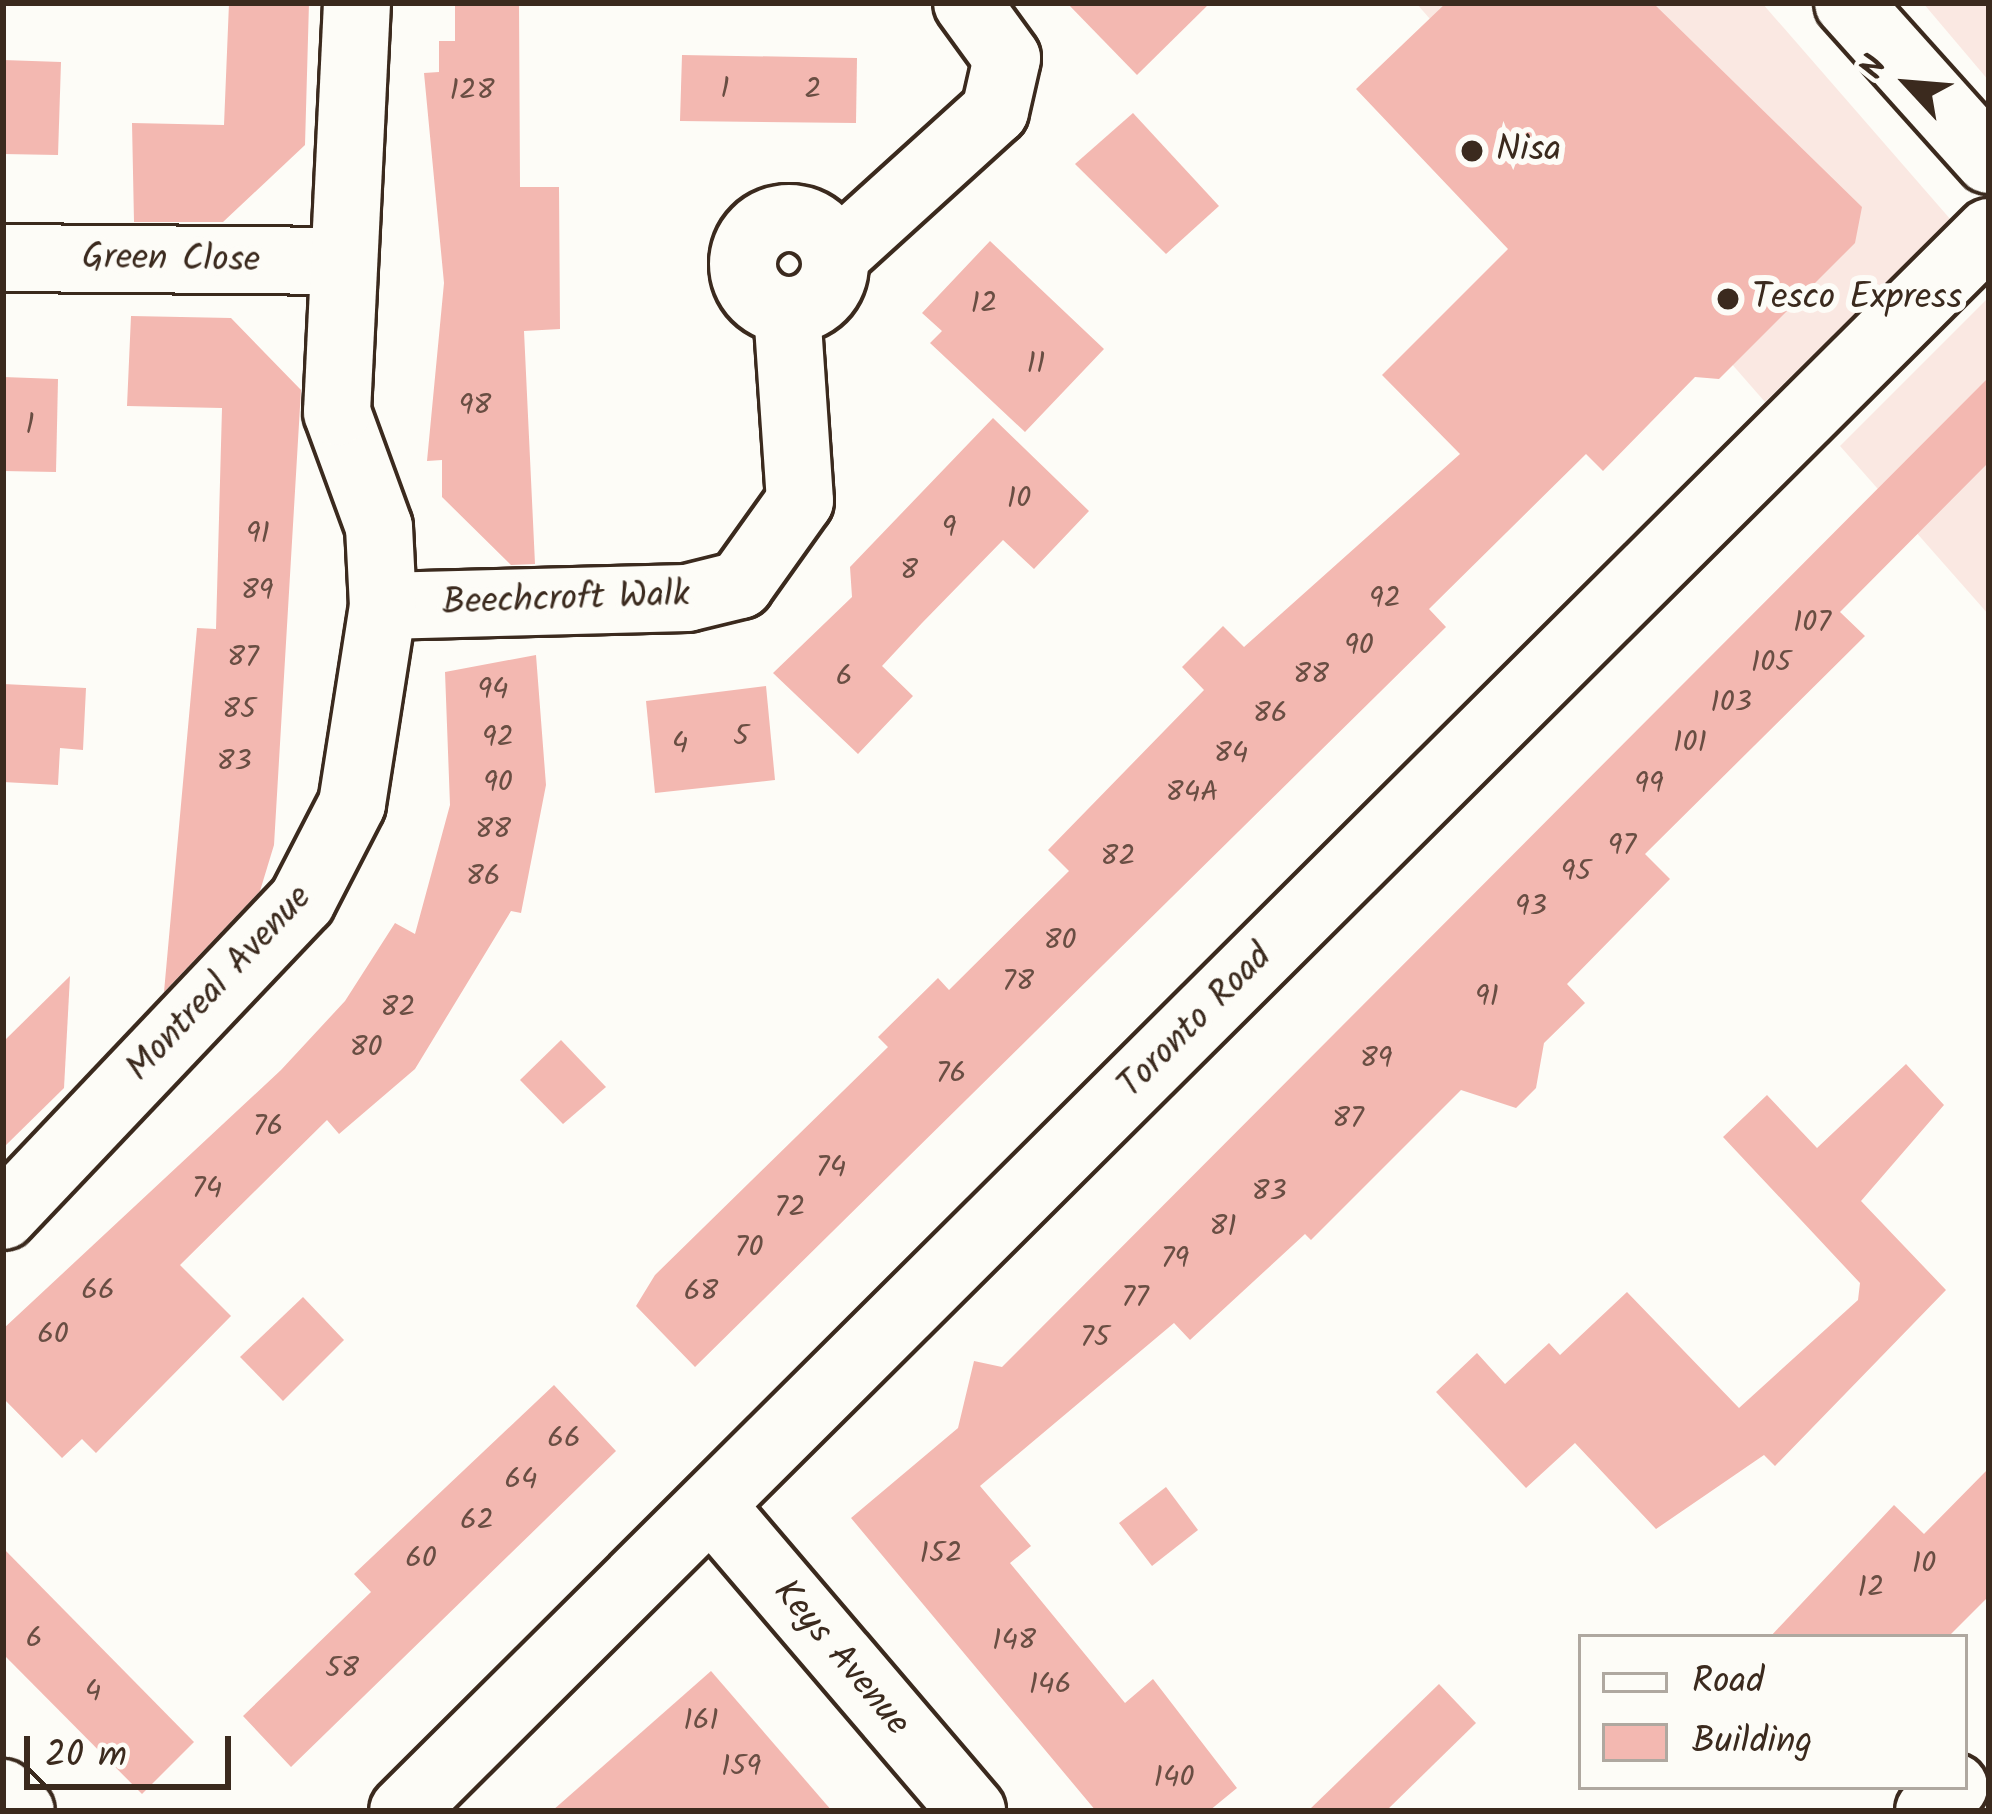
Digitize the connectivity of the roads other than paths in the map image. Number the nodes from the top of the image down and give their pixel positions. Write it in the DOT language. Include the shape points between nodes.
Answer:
graph roads {
  1 [pos="357,3"];
  2 [pos="967,3"];
  3 [pos="1848,3"];
  4 [pos="1989,160"];
  5 [pos="1989,232"];
  6 [pos="3,258"];
  7 [pos="339,261"];
  8 [pos="382,606"];
  9 [pos="3,1216"];
  10 [pos="711,1505"];
  11 [pos="1951,1790"];
  12 [pos="3,1792"];
  13 [pos="21,1811"];
  14 [pos="403,1811"];
  15 [pos="972,1811"];
  16 [pos="1929,1811"];
  1 -- 7 [label="street, Montreal Avenue"];
  2 -- 8 [label="street, Beechcroft Walk" via="1006,58 995,111 835,256 810,222 790,217 753,234 742,274 751,293 788,311 802,494 782,539 740,585 687,598"];
  3 -- 4 [label="street"];
  5 -- 10 [label="street, Toronto Road"];
  6 -- 7 [label="street, Green Close"];
  7 -- 8 [label="street, Montreal Avenue" via="337,412 379,527"];
  8 -- 9 [label="street, Montreal Avenue" via="352,804 327,864"];
  10 -- 14 [label="street, Toronto Road"];
  10 -- 15 [label="street, Keys Avenue"];
  11 -- 16 [label="street"];
  12 -- 13 [label="street"];
}
